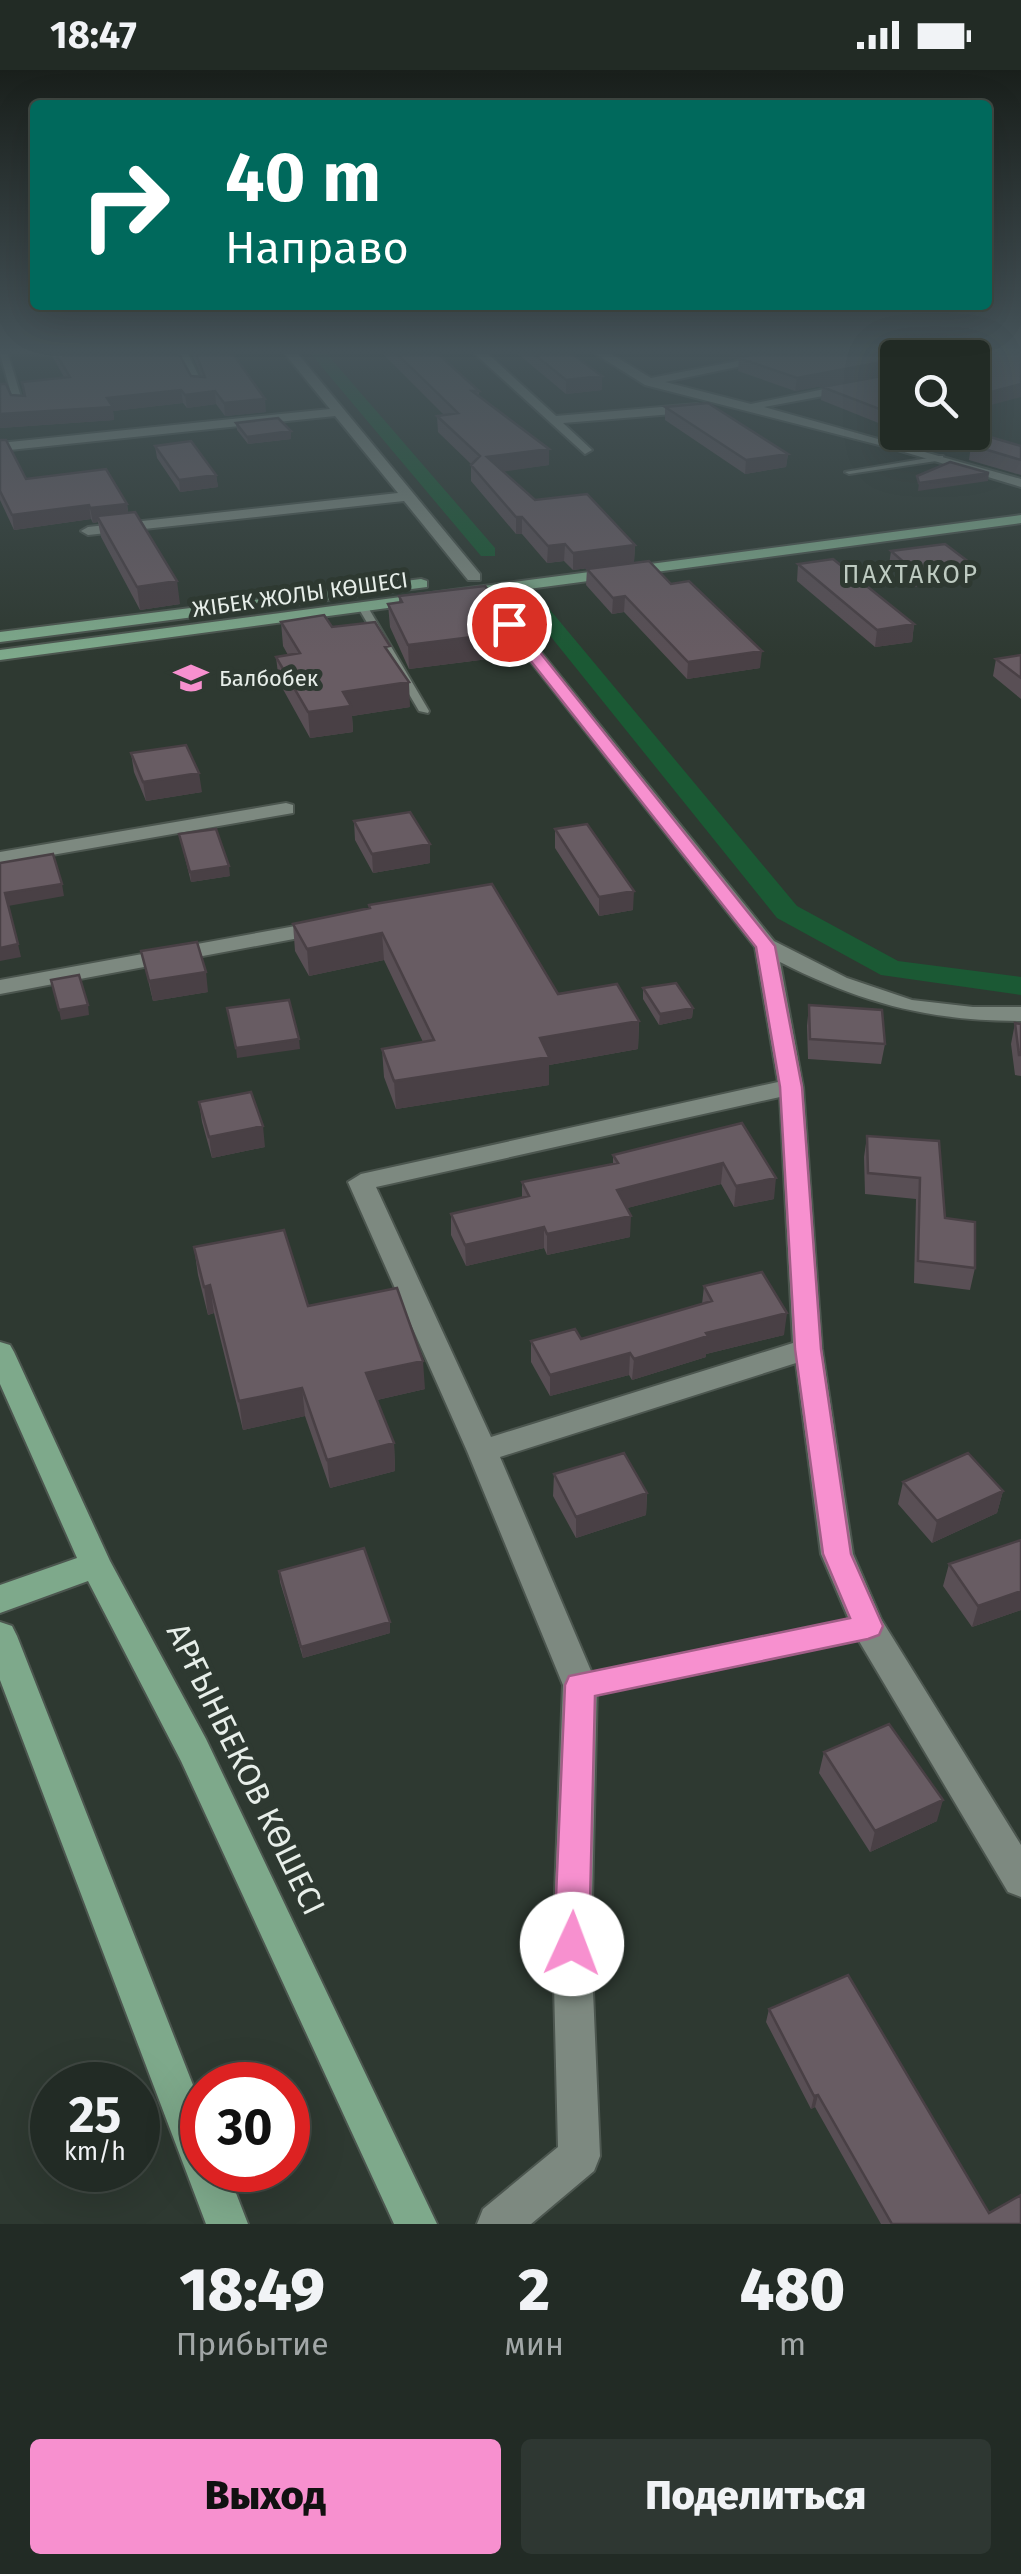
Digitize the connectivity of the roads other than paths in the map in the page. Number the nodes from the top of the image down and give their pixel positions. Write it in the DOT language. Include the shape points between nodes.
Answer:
graph roads {
  1 [pos="375,455"];
  2 [pos="926,455"];
  3 [pos="940,458"];
  4 [pos="850,472"];
  5 [pos="1021,482"];
  6 [pos="409,496"];
  7 [pos="1021,507"];
  8 [pos="1021,519"];
  9 [pos="88,531"];
  10 [pos="478,584"];
  11 [pos="364,610"];
  12 [pos="0,638"];
  13 [pos="0,655"];
  14 [pos="424,711"];
  15 [pos="286,809"];
  16 [pos="0,858"];
  17 [pos="328,926"];
  18 [pos="766,946"];
  19 [pos="0,986"];
  20 [pos="1021,1014"];
  21 [pos="791,1087"];
  22 [pos="808,1349"];
  23 [pos="0,1352"];
  24 [pos="482,1452"];
  25 [pos="96,1565"];
  26 [pos="0,1600"];
  27 [pos="868,1626"];
  28 [pos="0,1636"];
  29 [pos="580,1685"];
  30 [pos="1021,1879"];
  31 [pos="180,2103"];
  32 [pos="215,2192"];
  33 [pos="227,2224"];
  34 [pos="416,2224"];
  35 [pos="498,2224"];
  1 -- 6 [label="street"];
  2 -- 3 [label="street"];
  3 -- 4 [label="lane"];
  3 -- 5 [label="street"];
  6 -- 9 [label="street"];
  6 -- 10 [label="street"];
  7 -- 10 [label="main road, ЖІБЕК ЖОЛЫ КӨШЕСІ"];
  8 -- 10 [label="main road, ЖІБЕК ЖОЛЫ КӨШЕСІ"];
  10 -- 11 [label="main road, ЖІБЕК ЖОЛЫ КӨШЕСІ"];
  10 -- 12 [label="main road, ЖІБЕК ЖОЛЫ КӨШЕСІ"];
  10 -- 18 [label="street"];
  11 -- 13 [label="main road, ЖІБЕК ЖОЛЫ КӨШЕСІ"];
  11 -- 14 [label="lane"];
  15 -- 16 [label="street"];
  17 -- 19 [label="street"];
  18 -- 20 [label="street" via="909,1006"];
  18 -- 21 [label="street"];
  21 -- 22 [label="street"];
  21 -- 24 [label="street" via="361,1182"];
  22 -- 24 [label="street"];
  22 -- 27 [label="street" via="837,1554"];
  23 -- 25 [label="main road, АРҒЫНБЕКОВ КӨШЕСІ"];
  24 -- 29 [label="street"];
  25 -- 26 [label="main road"];
  25 -- 34 [label="main road, АРҒЫНБЕКОВ КӨШЕСІ" via="194,1750"];
  27 -- 29 [label="lane"];
  27 -- 30 [label="street"];
  28 -- 31 [label="main road"];
  29 -- 35 [label="street" via="572,1944 579,2156"];
  32 -- 33 [label="main road"];
}
